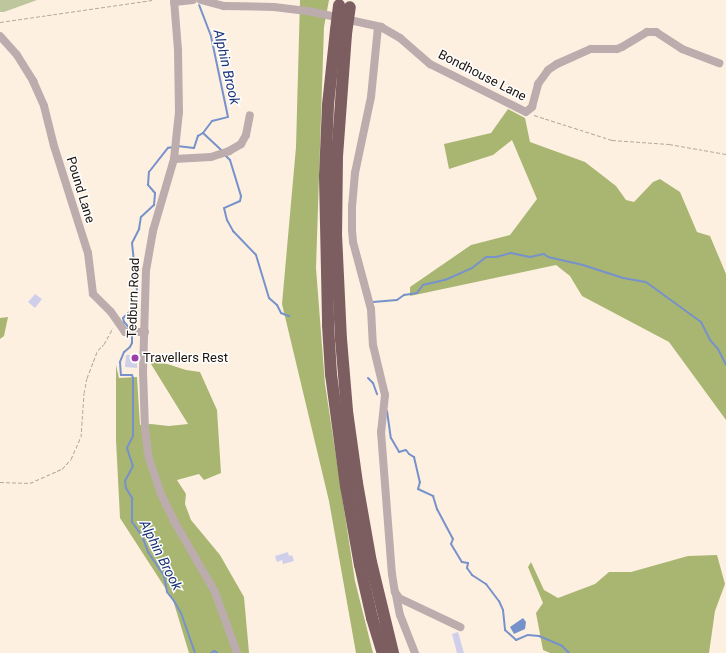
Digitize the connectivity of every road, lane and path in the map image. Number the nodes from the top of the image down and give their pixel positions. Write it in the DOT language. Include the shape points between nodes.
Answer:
graph roads {
  1 [pos="152,0"];
  2 [pos="193,0"];
  3 [pos="201,0"];
  4 [pos="174,1"];
  5 [pos="345,3"];
  6 [pos="0,22"];
  7 [pos="378,26"];
  8 [pos="341,32"];
  9 [pos="0,36"];
  10 [pos="719,63"];
  11 [pos="526,112"];
  12 [pos="250,115"];
  13 [pos="726,154"];
  14 [pos="174,155"];
  15 [pos="116,322"];
  16 [pos="145,332"];
  17 [pos="0,482"];
  18 [pos="396,594"];
  19 [pos="460,626"];
  20 [pos="237,653"];
  21 [pos="383,653"];
  22 [pos="393,653"];
  23 [pos="415,653"];
  1 -- 6 [label="path"];
  2 -- 4 [label="street"];
  3 -- 7 [label="street, Bondhouse Lane" via="224,6 274,7 313,12"];
  4 -- 14 [label="street, Tedburn Road" via="179,82"];
  5 -- 8 [label="highway, bridge"];
  7 -- 11 [label="street, Bondhouse Lane" via="400,38 430,64"];
  7 -- 18 [label="street" via="371,97 355,173 352,230 371,309 373,345 384,395 381,432 384,488"];
  8 -- 21 [label="highway" via="328,105 325,176 328,332 346,486 360,565"];
  8 -- 22 [label="highway" via="336,234 347,411 371,562"];
  9 -- 15 [label="street, Pound Lane" via="17,55 44,106 88,253 93,294 111,312"];
  10 -- 11 [label="street" via="682,49 656,32 646,32 622,48 591,49 548,70 538,84 532,107"];
  11 -- 13 [label="path" via="612,140 669,144"];
  12 -- 14 [label="street" via="246,135 241,144 229,151 211,157"];
  14 -- 16 [label="street, Tedburn Road" via="148,250"];
  15 -- 16 [label="street, Pound Lane" via="130,332"];
  15 -- 17 [label="path" via="98,350 87,378 81,437 71,459 62,469 30,483"];
  16 -- 20 [label="street, Tedburn Road" via="143,402 148,455 161,494 174,521 215,592"];
  18 -- 19 [label="street" via="399,598"];
  18 -- 23 [label="street" via="400,615"];
}
